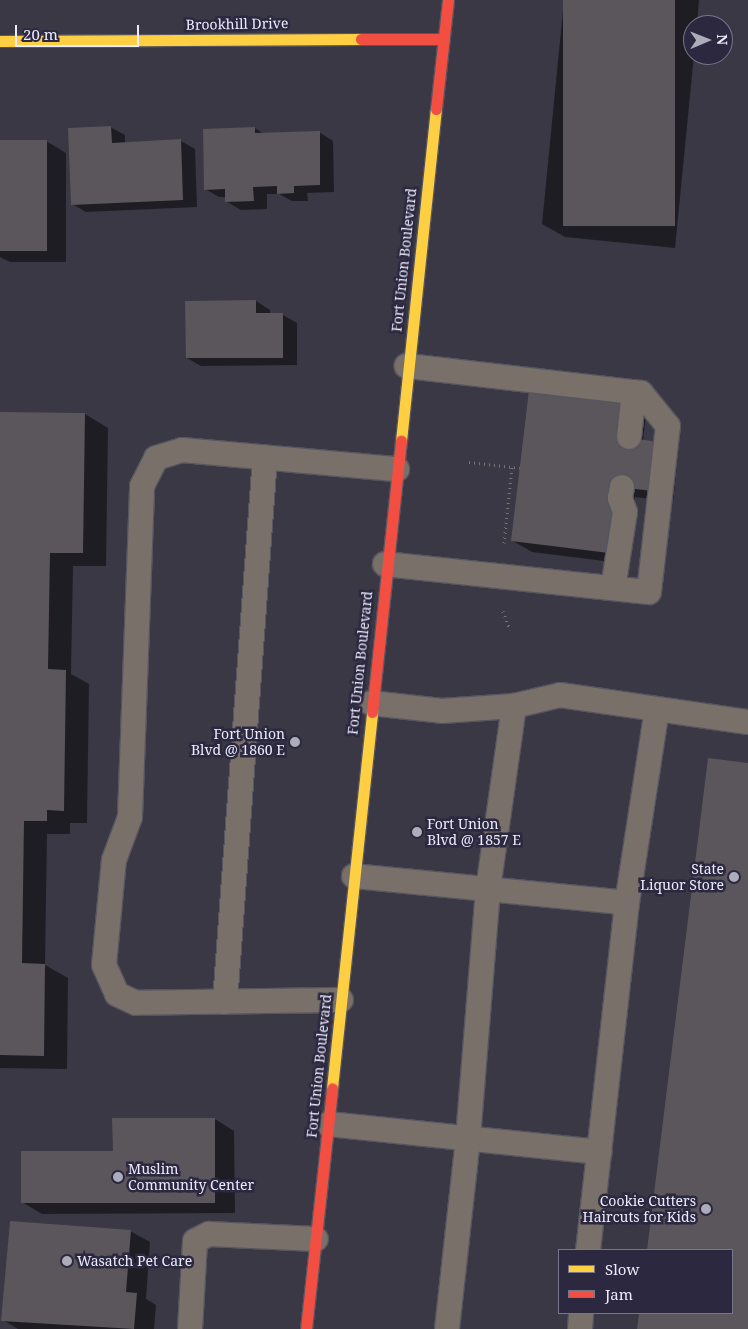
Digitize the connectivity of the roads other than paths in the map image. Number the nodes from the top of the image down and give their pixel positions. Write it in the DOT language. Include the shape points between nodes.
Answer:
graph roads {
  1 [pos="448,0"];
  2 [pos="444,39"];
  3 [pos="0,42"];
  4 [pos="407,366"];
  5 [pos="634,392"];
  6 [pos="654,409"];
  7 [pos="265,457"];
  8 [pos="397,469"];
  9 [pos="622,487"];
  10 [pos="645,490"];
  11 [pos="385,564"];
  12 [pos="623,589"];
  13 [pos="371,703"];
  14 [pos="514,706"];
  15 [pos="657,710"];
  16 [pos="748,722"];
  17 [pos="354,876"];
  18 [pos="488,889"];
  19 [pos="627,903"];
  20 [pos="341,1000"];
  21 [pos="225,1002"];
  22 [pos="328,1124"];
  23 [pos="468,1138"];
  24 [pos="600,1152"];
  25 [pos="316,1239"];
  26 [pos="588,1249"];
  27 [pos="581,1314"];
  28 [pos="190,1329"];
  29 [pos="306,1329"];
  30 [pos="447,1329"];
  31 [pos="580,1329"];
  1 -- 2 [label="main road, Fort Union Boulevard"];
  2 -- 3 [label="main road, Brookhill Drive"];
  2 -- 4 [label="main road, Fort Union Boulevard"];
  4 -- 5 [label="lane"];
  4 -- 8 [label="main road, Fort Union Boulevard"];
  5 -- 6 [label="lane" via="641,393"];
  5 -- 6 [label="lane" via="640,439"];
  6 -- 12 [label="lane" via="668,426 650,592"];
  7 -- 8 [label="lane"];
  7 -- 21 [label="lane"];
  7 -- 21 [label="lane" via="182,450 156,458 142,486 130,817 114,860 104,965 117,994 136,1003"];
  8 -- 11 [label="main road, Fort Union Boulevard"];
  9 -- 12 [label="lane" via="625,512"];
  10 -- 12 [label="lane"];
  11 -- 12 [label="lane"];
  11 -- 13 [label="main road, Fort Union Boulevard"];
  13 -- 14 [label="lane" via="442,711"];
  13 -- 17 [label="main road, Fort Union Boulevard"];
  14 -- 15 [label="lane" via="560,695"];
  14 -- 18 [label="lane"];
  15 -- 16 [label="lane"];
  15 -- 19 [label="lane"];
  17 -- 18 [label="lane"];
  17 -- 20 [label="main road, Fort Union Boulevard"];
  18 -- 19 [label="lane"];
  18 -- 23 [label="lane"];
  19 -- 24 [label="lane"];
  20 -- 21 [label="lane"];
  20 -- 22 [label="main road, Fort Union Boulevard"];
  22 -- 23 [label="lane"];
  22 -- 25 [label="main road, Fort Union Boulevard"];
  23 -- 24 [label="lane"];
  23 -- 30 [label="lane"];
  24 -- 26 [label="lane"];
  25 -- 28 [label="lane" via="209,1234 196,1241"];
  25 -- 29 [label="main road, Fort Union Boulevard"];
  27 -- 31 [label="lane"];
}
